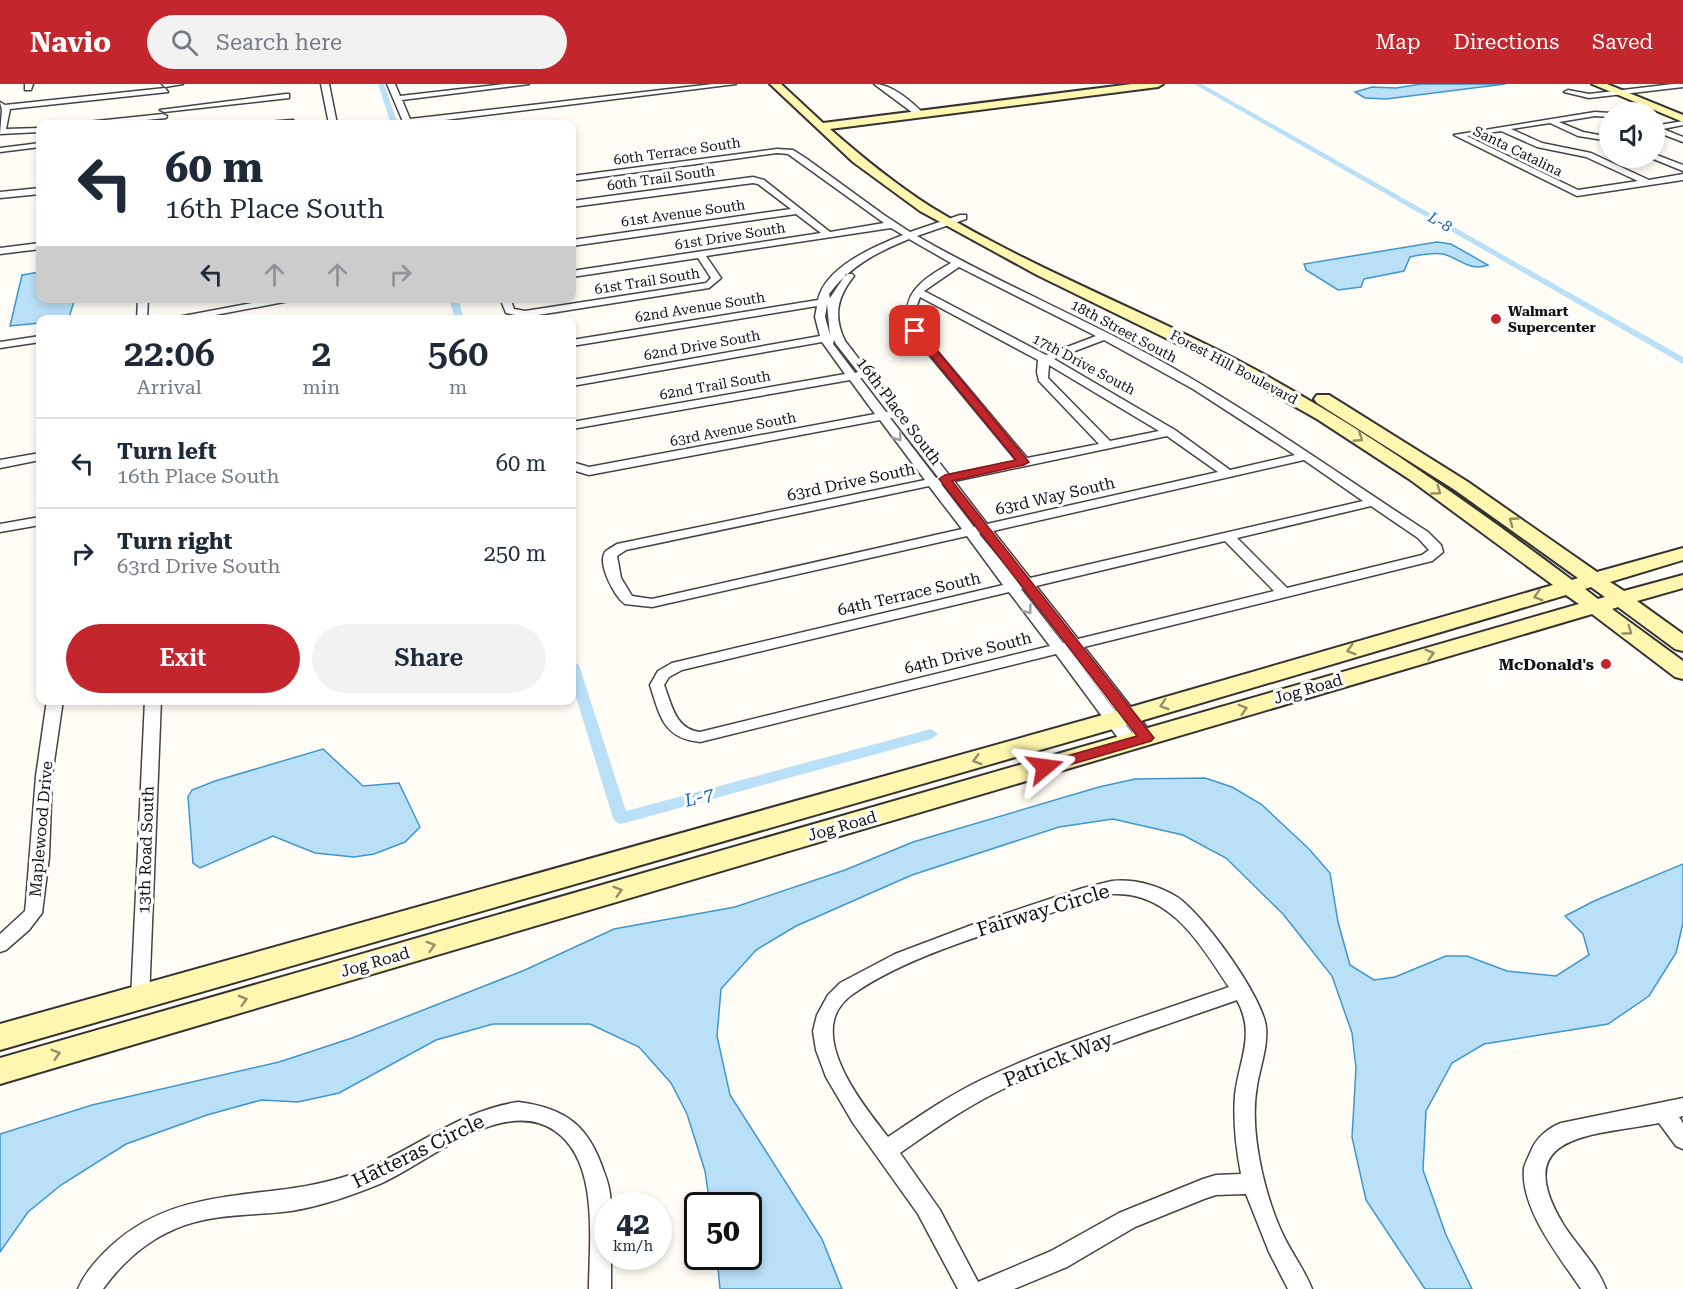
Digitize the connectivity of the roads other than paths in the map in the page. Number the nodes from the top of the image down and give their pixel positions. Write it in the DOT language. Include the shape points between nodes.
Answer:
graph roads {
  1 [pos="179,84"];
  2 [pos="325,84"];
  3 [pos="391,84"];
  4 [pos="525,84"];
  5 [pos="732,84"];
  6 [pos="775,84"];
  7 [pos="790,84"];
  8 [pos="878,84"];
  9 [pos="1158,84"];
  10 [pos="1598,84"];
  11 [pos="1683,85"];
  12 [pos="1659,86"];
  13 [pos="165,87"];
  14 [pos="1615,91"];
  15 [pos="1567,92"];
  16 [pos="286,96"];
  17 [pos="1683,97"];
  18 [pos="398,98"];
  19 [pos="3,106"];
  20 [pos="920,114"];
  21 [pos="1599,114"];
  22 [pos="163,117"];
  23 [pos="130,120"];
  24 [pos="332,120"];
  25 [pos="406,120"];
  26 [pos="432,120"];
  27 [pos="1683,120"];
  28 [pos="1551,121"];
  29 [pos="1665,124"];
  30 [pos="827,126"];
  31 [pos="1502,128"];
  32 [pos="36,129"];
  33 [pos="1665,131"];
  34 [pos="1599,137"];
  35 [pos="1683,140"];
  36 [pos="36,146"];
  37 [pos="0,150"];
  38 [pos="786,151"];
  39 [pos="1665,161"];
  40 [pos="1683,168"];
  41 [pos="1683,177"];
  42 [pos="576,178"];
  43 [pos="1647,183"];
  44 [pos="36,190"];
  45 [pos="0,195"];
  46 [pos="576,203"];
  47 [pos="798,211"];
  48 [pos="959,222"];
  49 [pos="892,225"];
  50 [pos="829,235"];
  51 [pos="914,238"];
  52 [pos="576,242"];
  53 [pos="36,246"];
  54 [pos="0,251"];
  55 [pos="700,255"];
  56 [pos="958,263"];
  57 [pos="576,273"];
  58 [pos="918,292"];
  59 [pos="827,302"];
  60 [pos="270,303"];
  61 [pos="506,303"];
  62 [pos="197,315"];
  63 [pos="1105,336"];
  64 [pos="831,338"];
  65 [pos="36,340"];
  66 [pos="576,342"];
  67 [pos="1211,343"];
  68 [pos="0,345"];
  69 [pos="1044,359"];
  70 [pos="859,375"];
  71 [pos="576,381"];
  72 [pos="889,415"];
  73 [pos="576,425"];
  74 [pos="1171,432"];
  75 [pos="1107,445"];
  76 [pos="1307,456"];
  77 [pos="36,459"];
  78 [pos="1024,462"];
  79 [pos="0,464"];
  80 [pos="576,468"];
  81 [pos="1228,474"];
  82 [pos="945,479"];
  83 [pos="932,482"];
  84 [pos="1373,502"];
  85 [pos="36,522"];
  86 [pos="0,528"];
  87 [pos="984,529"];
  88 [pos="970,532"];
  89 [pos="1228,536"];
  90 [pos="1436,552"];
  91 [pos="1683,554"];
  92 [pos="1595,580"];
  93 [pos="1683,581"];
  94 [pos="1026,585"];
  95 [pos="1569,587"];
  96 [pos="1012,588"];
  97 [pos="1284,593"];
  98 [pos="1621,599"];
  99 [pos="635,603"];
  100 [pos="1594,607"];
  101 [pos="1683,644"];
  102 [pos="1074,646"];
  103 [pos="1058,650"];
  104 [pos="1683,672"];
  105 [pos="54,705"];
  106 [pos="153,705"];
  107 [pos="1130,729"];
  108 [pos="682,735"];
  109 [pos="0,945"];
  110 [pos="1241,991"];
  111 [pos="140,999"];
  112 [pos="0,1037"];
  113 [pos="0,1071"];
  114 [pos="1673,1110"];
  115 [pos="1683,1139"];
  116 [pos="886,1150"];
  117 [pos="1254,1183"];
  118 [pos="89,1289"];
  119 [pos="600,1289"];
  120 [pos="970,1289"];
  121 [pos="987,1289"];
  122 [pos="1301,1289"];
  123 [pos="1595,1289"];
  1 -- 13 [label="street"];
  2 -- 24 [label="street"];
  3 -- 18 [label="street"];
  4 -- 18 [label="street"];
  5 -- 26 [label="street"];
  6 -- 30 [label="main road, Forest Hill Boulevard"];
  7 -- 30 [label="main road, Forest Hill Boulevard"];
  8 -- 20 [label="street"];
  9 -- 20 [label="main road"];
  10 -- 14 [label="main road"];
  11 -- 12 [label="street"];
  12 -- 14 [label="street"];
  12 -- 17 [label="street"];
  13 -- 19 [label="street"];
  13 -- 22 [label="street"];
  14 -- 15 [label="street" via="1589,96"];
  14 -- 27 [label="main road"];
  16 -- 22 [label="street"];
  18 -- 25 [label="street"];
  19 -- 32 [label="street" via="1,132"];
  20 -- 30 [label="main road"];
  21 -- 28 [label="street, Santa Catalina"];
  22 -- 23 [label="street"];
  27 -- 29 [label="street"];
  28 -- 31 [label="street, Santa Catalina"];
  28 -- 34 [label="street"];
  30 -- 48 [label="main road, Forest Hill Boulevard" via="876,174"];
  31 -- 43 [label="street" via="1540,145 1588,155"];
  31 -- 43 [label="street, Santa Catalina" via="1458,135 1571,192"];
  33 -- 35 [label="street"];
  36 -- 37 [label="street"];
  38 -- 42 [label="street, 60th Terrace South"];
  38 -- 49 [label="street, 18th Street South"];
  39 -- 40 [label="street"];
  41 -- 43 [label="street, Santa Catalina"];
  44 -- 45 [label="street"];
  46 -- 47 [label="street, 60th Trail South" via="753,180"];
  47 -- 50 [label="street"];
  47 -- 52 [label="street, 61st Avenue South"];
  48 -- 51 [label="street"];
  48 -- 67 [label="main road, Forest Hill Boulevard"];
  48 -- 67 [label="main road, Forest Hill Boulevard" via="1069,283"];
  49 -- 50 [label="street, 61st Drive South"];
  49 -- 51 [label="street, 18th Street South"];
  50 -- 55 [label="street, 61st Drive South"];
  51 -- 56 [label="street, 18th Street South"];
  51 -- 59 [label="street" via="854,266"];
  53 -- 54 [label="street"];
  55 -- 57 [label="street, 61st Drive South"];
  55 -- 61 [label="street, 61st Trail South" via="716,278 713,283 525,314 514,313"];
  56 -- 58 [label="street"];
  56 -- 63 [label="street, 18th Street South"];
  58 -- 69 [label="street, 17th Drive South"];
  58 -- 78 [label="street" via="910,313 917,334"];
  59 -- 64 [label="street, 16th Place South"];
  59 -- 66 [label="street, 62nd Avenue South"];
  60 -- 62 [label="street"];
  63 -- 69 [label="street"];
  63 -- 76 [label="street, 18th Street South" via="1208,393"];
  64 -- 70 [label="street, 16th Place South"];
  64 -- 71 [label="street, 62nd Drive South"];
  65 -- 68 [label="street"];
  92 -- 67 [label="main road, one-way" via="1458,482 1341,409"];
  67 -- 95 [label="main road, Forest Hill Boulevard, one-way" via="1389,457"];
  69 -- 74 [label="street, 17th Drive South"];
  69 -- 75 [label="street" via="1043,379"];
  70 -- 72 [label="street, 16th Place South"];
  70 -- 73 [label="street, 62nd Trail South"];
  72 -- 80 [label="street, 63rd Avenue South" via="589,471"];
  72 -- 82 [label="street, 16th Place South"];
  72 -- 83 [label="street, 16th Place South, one-way"];
  74 -- 75 [label="street, 63rd Drive South"];
  74 -- 81 [label="street, 17th Drive South"];
  75 -- 78 [label="street, 63rd Drive South"];
  76 -- 81 [label="street, 63rd Way South"];
  76 -- 84 [label="street, 18th Street South"];
  77 -- 79 [label="street"];
  78 -- 82 [label="street, 63rd Drive South"];
  81 -- 87 [label="street, 63rd Way South"];
  82 -- 83 [label="street, 63rd Drive South"];
  82 -- 87 [label="street, 16th Place South"];
  83 -- 88 [label="street, 16th Place South"];
  83 -- 99 [label="street, 63rd Drive South" via="622,547 611,554 609,563 623,597"];
  84 -- 89 [label="street, 64th Terrace South"];
  84 -- 90 [label="street, 18th Street South" via="1434,543"];
  85 -- 86 [label="street"];
  87 -- 88 [label="street, 63rd Way South"];
  87 -- 94 [label="street, 16th Place South"];
  88 -- 96 [label="street, 16th Place South"];
  88 -- 99 [label="street, 63rd Way South" via="652,603"];
  89 -- 94 [label="street, 64th Terrace South"];
  89 -- 97 [label="street"];
  90 -- 97 [label="street, 64th Drive South" via="1427,558"];
  91 -- 92 [label="main road, Jog Road"];
  92 -- 95 [label="main road, Jog Road"];
  92 -- 98 [label="main road"];
  93 -- 98 [label="main road, Jog Road"];
  94 -- 96 [label="street, 64th Terrace South"];
  94 -- 102 [label="street, 16th Place South"];
  95 -- 100 [label="main road, Forest Hill Boulevard"];
  95 -- 107 [label="main road, Jog Road, one-way"];
  96 -- 103 [label="street, 16th Place South, one-way"];
  96 -- 108 [label="street, 64th Terrace South" via="669,669 657,685 672,725"];
  97 -- 102 [label="street, 64th Drive South"];
  98 -- 100 [label="main road, Jog Road"];
  98 -- 101 [label="main road"];
  100 -- 104 [label="main road, Forest Hill Boulevard, one-way"];
  107 -- 100 [label="main road, Jog Road, one-way" via="1308,689"];
  102 -- 103 [label="street, 64th Drive South"];
  102 -- 107 [label="street, 16th Place South"];
  103 -- 107 [label="street, 16th Place South"];
  103 -- 108 [label="street, 64th Drive South" via="700,737"];
  105 -- 109 [label="street, Maplewood Drive" via="33,913"];
  106 -- 111 [label="street, 13th Road South"];
  107 -- 111 [label="main road, Jog Road, one-way"];
  113 -- 107 [label="main road, Jog Road, one-way"];
  110 -- 116 [label="street, Patrick Way" via="1030,1068 941,1113"];
  110 -- 116 [label="street, Fairway Circle" via="1182,912 1153,893 1130,888 1098,891 943,942 896,962 842,992 829,1009 823,1030 826,1052 837,1075"];
  110 -- 117 [label="street, Fairway Circle" via="1253,1010 1257,1031 1245,1098 1245,1133"];
  111 -- 112 [label="main road, Jog Road"];
  114 -- 115 [label="street"];
  114 -- 123 [label="street" via="1561,1133 1538,1155 1534,1177 1540,1203"];
  116 -- 120 [label="street, Fairway Circle" via="919,1195"];
  117 -- 121 [label="street" via="1203,1189 1127,1220 1059,1259"];
  117 -- 122 [label="street, Fairway Circle" via="1280,1251"];
  118 -- 119 [label="street, Hatteras Circle" via="127,1247 168,1221 211,1208 267,1205 354,1183 395,1166 480,1119 516,1112 561,1123 578,1137 590,1155 597,1188"];
}
